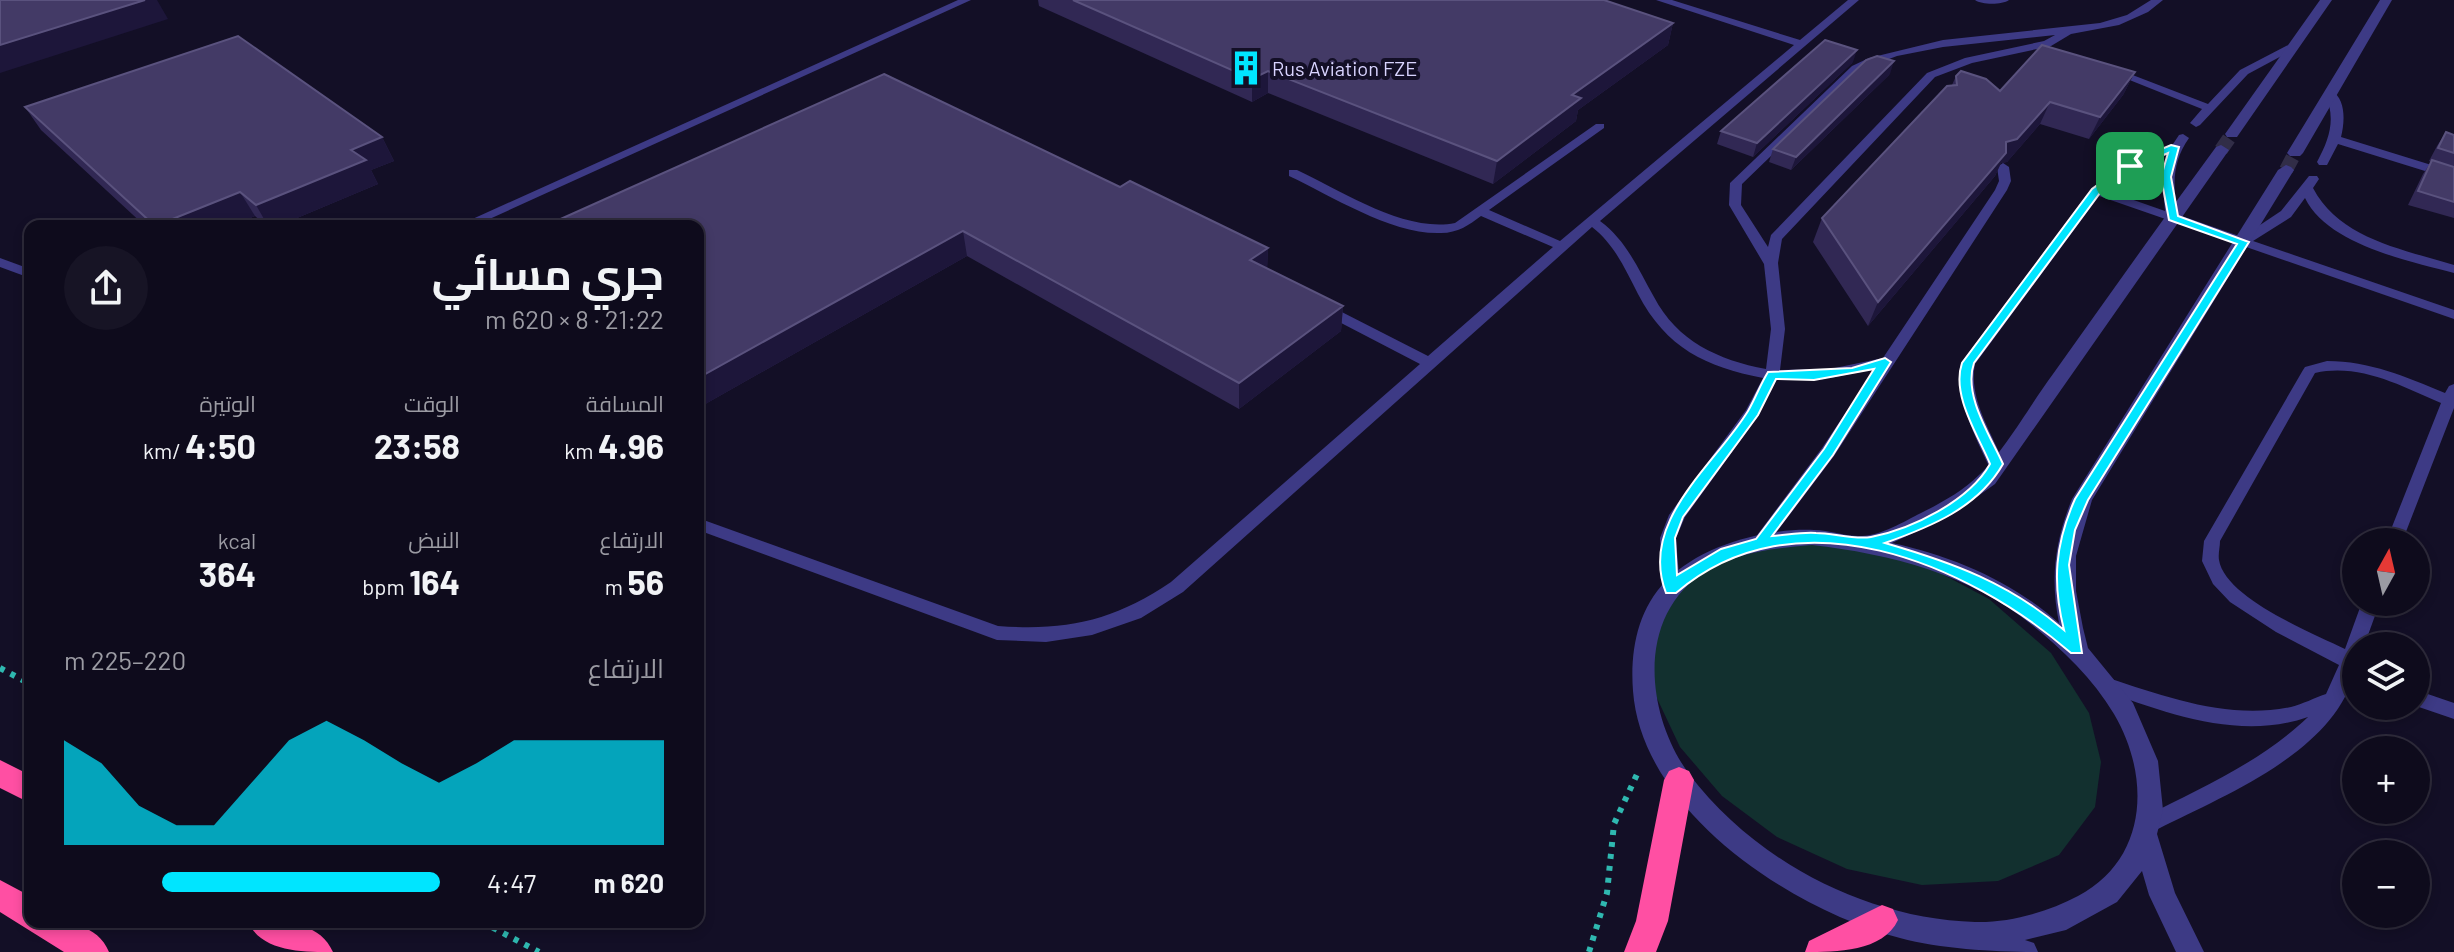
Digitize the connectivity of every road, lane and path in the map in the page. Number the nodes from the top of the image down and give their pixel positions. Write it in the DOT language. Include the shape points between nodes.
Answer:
graph roads {
  1 [pos="966,0"];
  2 [pos="1661,0"];
  3 [pos="1854,0"];
  4 [pos="1980,0"];
  5 [pos="2004,0"];
  6 [pos="2158,0"];
  7 [pos="2326,0"];
  8 [pos="2386,0"];
  9 [pos="2066,33"];
  10 [pos="1802,44"];
  11 [pos="2294,45"];
  12 [pos="2096,66"];
  13 [pos="2331,93"];
  14 [pos="2209,108"];
  15 [pos="2196,123"];
  16 [pos="1600,126"];
  17 [pos="2232,134"];
  18 [pos="2335,139"];
  19 [pos="2221,150"];
  20 [pos="2295,153"];
  21 [pos="2323,162"];
  22 [pos="2003,167"];
  23 [pos="2286,170"];
  24 [pos="1293,173"];
  25 [pos="2454,176"];
  26 [pos="2096,191"];
  27 [pos="1480,211"];
  28 [pos="2173,218"];
  29 [pos="476,220"];
  30 [pos="1592,221"];
  31 [pos="2243,242"];
  32 [pos="1562,246"];
  33 [pos="0,262"];
  34 [pos="1771,263"];
  35 [pos="2454,269"];
  36 [pos="24,272"];
  37 [pos="1316,305"];
  38 [pos="2454,315"];
  39 [pos="1885,362"];
  40 [pos="1430,363"];
  41 [pos="1772,375"];
  42 [pos="2452,395"];
  43 [pos="1996,464"];
  44 [pos="704,526"];
  45 [pos="2400,528"];
  46 [pos="1760,542"];
  47 [pos="1869,543"];
  48 [pos="1671,589"];
  49 [pos="2077,649"];
  50 [pos="2342,660"];
  51 [pos="0,668"];
  52 [pos="24,681"];
  53 [pos="2342,681"];
  54 [pos="2108,685"];
  55 [pos="2333,700"];
  56 [pos="2430,703"];
  57 [pos="2454,711"];
  58 [pos="1655,736"];
  59 [pos="0,773"];
  60 [pos="1679,780"];
  61 [pos="24,787"];
  62 [pos="2149,831"];
  63 [pos="0,895"];
  64 [pos="24,910"];
  65 [pos="1882,920"];
  66 [pos="54,928"];
  67 [pos="275,928"];
  68 [pos="493,928"];
  69 [pos="1980,935"];
  70 [pos="93,952"];
  71 [pos="317,952"];
  72 [pos="539,952"];
  73 [pos="1589,952"];
  74 [pos="1640,952"];
  75 [pos="1821,952"];
  76 [pos="2024,952"];
  77 [pos="2190,952"];
  1 -- 29 [label="lane"];
  2 -- 10 [label="lane"];
  3 -- 10 [label="lane"];
  4 -- 5 [label="lane"];
  6 -- 9 [label="lane" via="2116,23"];
  7 -- 11 [label="street"];
  8 -- 13 [label="street"];
  9 -- 34 [label="lane" via="2047,44 1943,68 1784,227 1771,250"];
  9 -- 34 [label="lane" via="1933,47 1856,68 1736,183 1735,205"];
  10 -- 30 [label="lane"];
  11 -- 14 [label="lane" via="2244,72"];
  11 -- 17 [label="street"];
  12 -- 14 [label="lane"];
  13 -- 18 [label="lane" via="2340,118"];
  13 -- 20 [label="street"];
  14 -- 15 [label="lane"];
  16 -- 27 [label="lane"];
  18 -- 21 [label="lane"];
  18 -- 25 [label="lane"];
  19 -- 28 [label="street"];
  22 -- 39 [label="lane" via="2001,190"];
  23 -- 31 [label="street"];
  24 -- 27 [label="lane" via="1422,229 1452,229"];
  26 -- 28 [label="lane"];
  26 -- 28 [label="lane" via="2130,166 2179,142 2166,177"];
  26 -- 43 [label="lane" via="1968,363 1965,390"];
  27 -- 32 [label="lane"];
  28 -- 31 [label="lane"];
  28 -- 43 [label="street"];
  30 -- 32 [label="lane"];
  30 -- 41 [label="lane" via="1621,245 1666,327 1693,348 1730,365"];
  31 -- 35 [label="lane" via="2286,214 2310,184 2311,202 2346,231"];
  31 -- 38 [label="lane"];
  31 -- 49 [label="street" via="2082,499 2068,530 2062,565 2065,605"];
  32 -- 40 [label="lane"];
  33 -- 36 [label="lane"];
  34 -- 41 [label="lane" via="1778,329"];
  37 -- 40 [label="lane"];
  39 -- 41 [label="lane" via="1840,374"];
  39 -- 46 [label="lane" via="1828,452"];
  40 -- 44 [label="lane" via="1177,587 1115,624 1077,634 997,633"];
  41 -- 48 [label="lane" via="1753,412 1677,515 1668,538"];
  42 -- 45 [label="lane"];
  42 -- 50 [label="lane" via="2362,368 2310,370 2212,541 2211,568 2237,599"];
  43 -- 47 [label="street" via="1988,479 1957,505 1917,527"];
  46 -- 47 [label="street" via="1812,537"];
  46 -- 48 [label="street" via="1705,563"];
  47 -- 49 [label="street" via="1957,570 2000,591"];
  48 -- 58 [label="street" via="1651,619 1641,654 1642,694"];
  49 -- 54 [label="street"];
  51 -- 52 [label="path"];
  53 -- 55 [label="lane"];
  54 -- 55 [label="lane" via="2171,707 2233,718 2289,715"];
  54 -- 62 [label="street" via="2145,754 2152,789"];
  55 -- 62 [label="lane" via="2282,750"];
  56 -- 57 [label="lane"];
  58 -- 60 [label="street"];
  58 -- 73 [label="path" via="1614,824 1607,893"];
  59 -- 61 [label="highway"];
  60 -- 65 [label="street" via="1717,823 1764,863 1821,895"];
  60 -- 74 [label="highway" via="1652,921"];
  62 -- 69 [label="street" via="2126,878 2090,909 2040,928"];
  62 -- 77 [label="street" via="2162,895"];
  63 -- 64 [label="highway"];
  65 -- 69 [label="street"];
  65 -- 75 [label="highway"];
  66 -- 70 [label="highway"];
  67 -- 71 [label="highway"];
  68 -- 72 [label="path"];
  69 -- 76 [label="street"];
}
